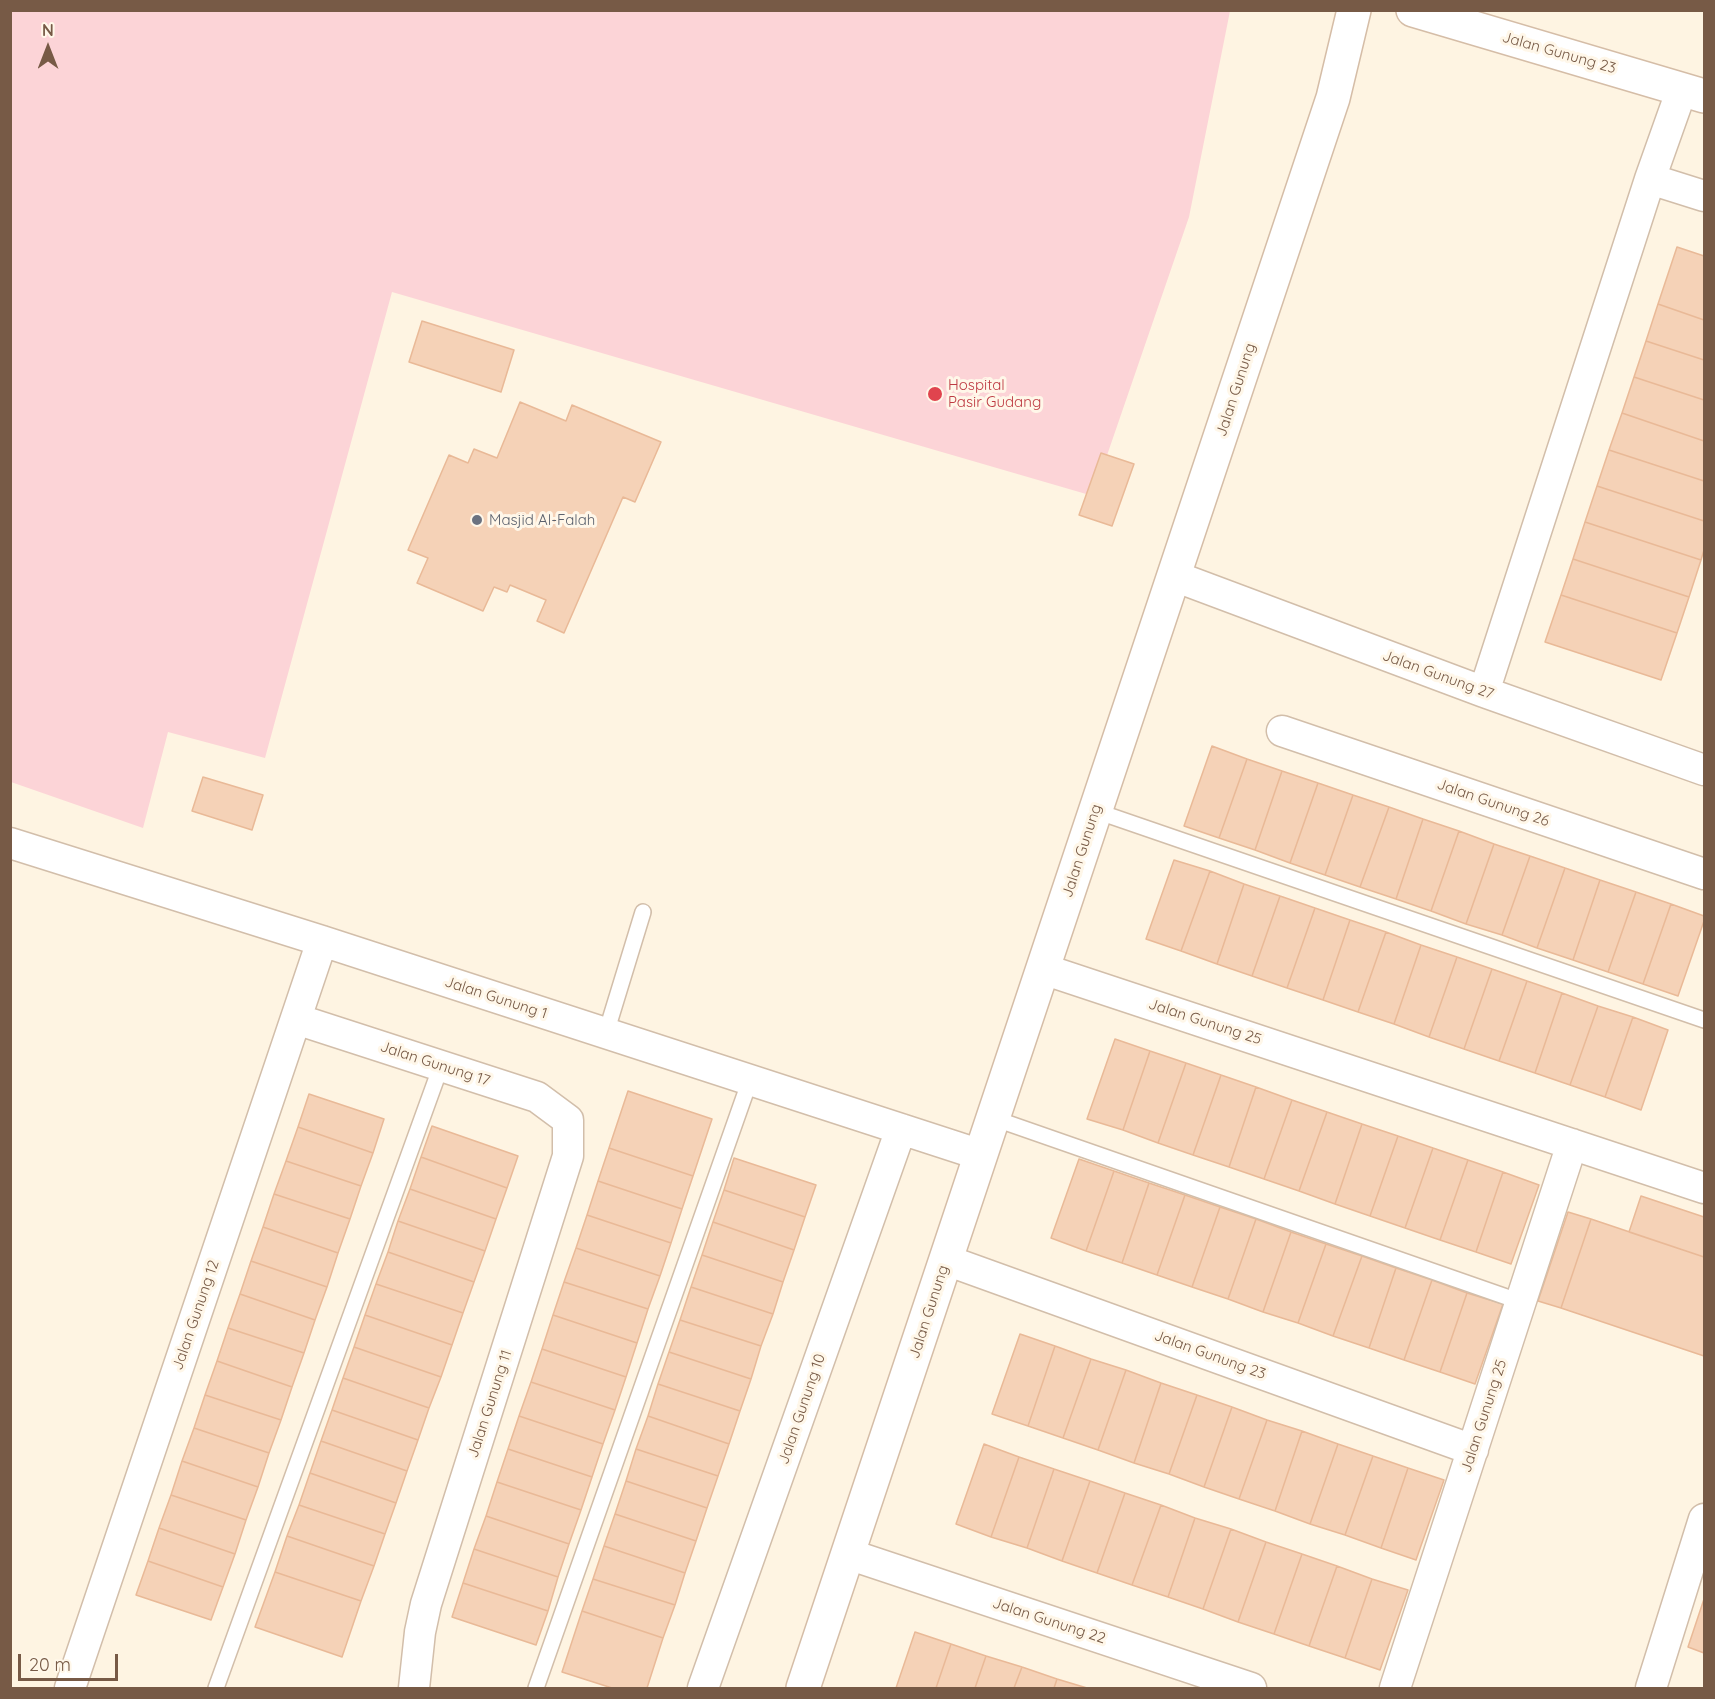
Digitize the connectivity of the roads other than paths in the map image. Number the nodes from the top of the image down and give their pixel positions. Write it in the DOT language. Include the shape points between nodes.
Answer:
graph roads {
  1 [pos="1354,10"];
  2 [pos="1413,10"];
  3 [pos="1693,93"];
  4 [pos="1650,179"];
  5 [pos="1704,196"];
  6 [pos="1173,576"];
  7 [pos="1484,693"];
  8 [pos="1282,731"];
  9 [pos="1704,770"];
  10 [pos="1096,811"];
  11 [pos="10,843"];
  12 [pos="1704,874"];
  13 [pos="643,912"];
  14 [pos="322,941"];
  15 [pos="1043,969"];
  16 [pos="296,1019"];
  17 [pos="1704,1020"];
  18 [pos="606,1033"];
  19 [pos="441,1066"];
  20 [pos="750,1080"];
  21 [pos="993,1118"];
  22 [pos="568,1120"];
  23 [pos="901,1129"];
  24 [pos="1572,1144"];
  25 [pos="981,1155"];
  26 [pos="1702,1179"];
  27 [pos="946,1260"];
  28 [pos="1521,1302"];
  29 [pos="1473,1450"];
  30 [pos="1704,1519"];
  31 [pos="848,1554"];
  32 [pos="70,1689"];
  33 [pos="216,1689"];
  34 [pos="414,1689"];
  35 [pos="536,1689"];
  36 [pos="703,1689"];
  37 [pos="803,1689"];
  38 [pos="1251,1689"];
  39 [pos="1395,1689"];
  40 [pos="1651,1689"];
  1 -- 6 [label="street, Jalan Gunung" via="1333,98"];
  2 -- 3 [label="street, Jalan Gunung 23"];
  3 -- 4 [label="street"];
  4 -- 5 [label="street"];
  4 -- 7 [label="street"];
  6 -- 7 [label="street, Jalan Gunung 27"];
  6 -- 10 [label="street, Jalan Gunung"];
  7 -- 9 [label="street, Jalan Gunung 27"];
  8 -- 12 [label="street, Jalan Gunung 26"];
  10 -- 15 [label="street, Jalan Gunung"];
  10 -- 17 [label="lane"];
  11 -- 14 [label="street, Jalan Gunung 1"];
  13 -- 18 [label="lane"];
  14 -- 16 [label="street, Jalan Gunung 12"];
  14 -- 18 [label="street, Jalan Gunung 1"];
  15 -- 21 [label="street, Jalan Gunung"];
  15 -- 24 [label="street, Jalan Gunung 25"];
  16 -- 19 [label="street, Jalan Gunung 17"];
  16 -- 32 [label="street, Jalan Gunung 12"];
  18 -- 20 [label="street, Jalan Gunung 1"];
  19 -- 22 [label="street, Jalan Gunung 17" via="537,1097"];
  19 -- 33 [label="lane"];
  20 -- 23 [label="street, Jalan Gunung 1"];
  20 -- 35 [label="lane"];
  21 -- 25 [label="street, Jalan Gunung"];
  21 -- 28 [label="lane"];
  22 -- 34 [label="street, Jalan Gunung 11" via="568,1156 426,1604"];
  23 -- 25 [label="street, Jalan Gunung 1"];
  23 -- 36 [label="street, Jalan Gunung 10"];
  24 -- 26 [label="street, Jalan Gunung 25"];
  24 -- 28 [label="street, Jalan Gunung 25"];
  25 -- 27 [label="street, Jalan Gunung"];
  27 -- 29 [label="street, Jalan Gunung 23"];
  27 -- 31 [label="street, Jalan Gunung"];
  28 -- 29 [label="street, Jalan Gunung 25"];
  29 -- 39 [label="street, Jalan Gunung 25"];
  30 -- 40 [label="street"];
  31 -- 37 [label="street, Jalan Gunung"];
  31 -- 38 [label="street, Jalan Gunung 22"];
}
